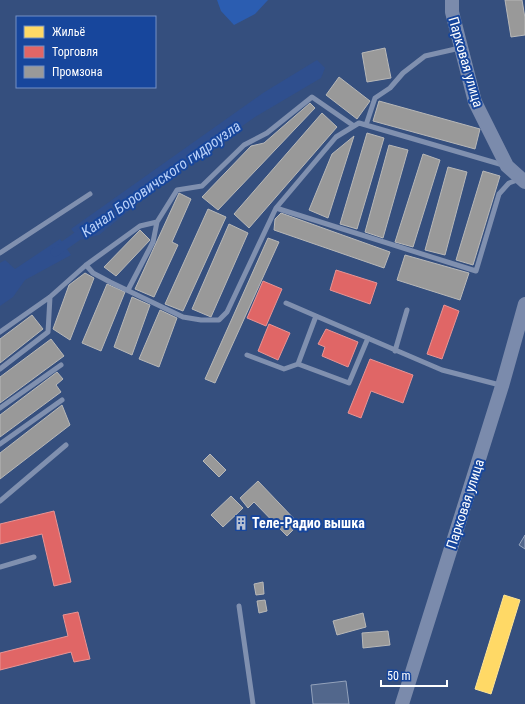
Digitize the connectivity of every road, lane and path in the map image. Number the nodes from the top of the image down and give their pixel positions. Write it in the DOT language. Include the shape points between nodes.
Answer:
graph roads {
  1 [pos="452,0"];
  2 [pos="461,48"];
  3 [pos="366,125"];
  4 [pos="354,126"];
  5 [pos="507,166"];
  6 [pos="523,180"];
  7 [pos="90,194"];
  8 [pos="276,208"];
  9 [pos="157,222"];
  10 [pos="0,253"];
  11 [pos="86,265"];
  12 [pos="128,290"];
  13 [pos="50,296"];
  14 [pos="286,303"];
  15 [pos="525,304"];
  16 [pos="407,310"];
  17 [pos="316,316"];
  18 [pos="0,332"];
  19 [pos="368,338"];
  20 [pos="395,351"];
  21 [pos="247,355"];
  22 [pos="61,364"];
  23 [pos="298,364"];
  24 [pos="0,369"];
  25 [pos="502,386"];
  26 [pos="62,400"];
  27 [pos="0,408"];
  28 [pos="0,444"];
  29 [pos="66,445"];
  30 [pos="0,501"];
  31 [pos="34,557"];
  32 [pos="0,567"];
  33 [pos="239,606"];
  34 [pos="254,704"];
  35 [pos="402,704"];
  1 -- 2 [label="street, Парковая улица" via="452,12"];
  2 -- 3 [label="lane" via="426,56 403,73 390,88 375,98"];
  2 -- 5 [label="street, Парковая улица" via="475,102"];
  3 -- 4 [label="lane" via="359,123"];
  3 -- 5 [label="lane"];
  4 -- 8 [label="lane" via="336,137"];
  4 -- 9 [label="lane" via="312,97 267,133 244,145 202,186 178,190"];
  5 -- 6 [label="street, Парковая улица"];
  6 -- 8 [label="lane" via="509,183 499,194 476,271"];
  7 -- 10 [label="lane"];
  8 -- 12 [label="lane" via="227,312 219,320 183,317"];
  9 -- 11 [label="lane" via="140,226"];
  9 -- 12 [label="lane" via="153,242"];
  11 -- 12 [label="lane" via="93,273"];
  11 -- 13 [label="lane"];
  13 -- 18 [label="lane"];
  13 -- 24 [label="lane" via="48,332"];
  14 -- 17 [label="lane"];
  15 -- 25 [label="street, Парковая улица"];
  16 -- 20 [label="lane"];
  17 -- 19 [label="lane"];
  17 -- 23 [label="lane"];
  19 -- 20 [label="lane"];
  19 -- 23 [label="lane" via="349,383"];
  20 -- 25 [label="lane" via="442,370"];
  21 -- 23 [label="lane" via="284,369"];
  22 -- 27 [label="lane"];
  25 -- 35 [label="street, Парковая улица"];
  26 -- 28 [label="lane"];
  29 -- 30 [label="lane"];
  31 -- 32 [label="lane"];
  33 -- 34 [label="lane"];
}
